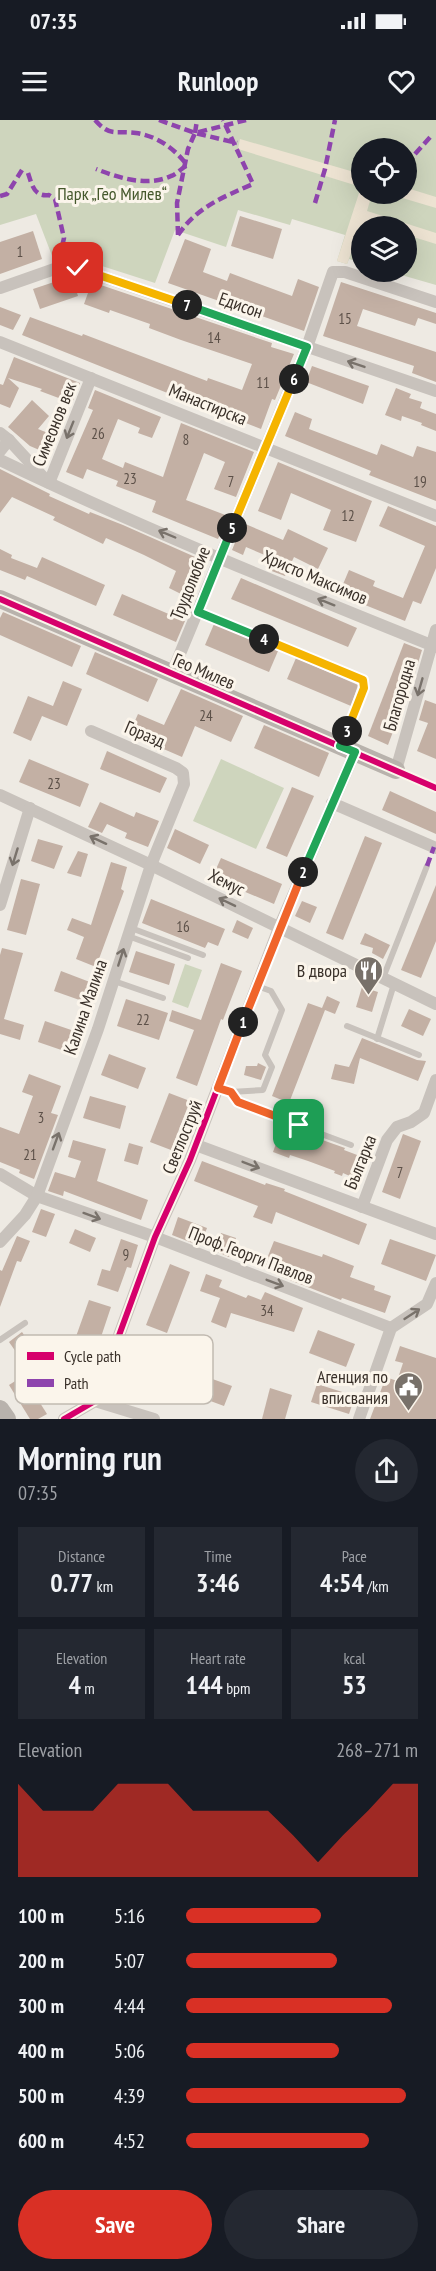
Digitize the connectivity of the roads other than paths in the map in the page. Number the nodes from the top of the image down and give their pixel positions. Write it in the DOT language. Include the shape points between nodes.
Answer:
graph roads {
  1 [pos="0,288"];
  2 [pos="436,302"];
  3 [pos="0,342"];
  4 [pos="307,347"];
  5 [pos="92,378"];
  6 [pos="436,391"];
  7 [pos="4,437"];
  8 [pos="266,446"];
  9 [pos="0,451"];
  10 [pos="0,460"];
  11 [pos="49,483"];
  12 [pos="436,516"];
  13 [pos="220,558"];
  14 [pos="0,598"];
  15 [pos="198,612"];
  16 [pos="436,630"];
  17 [pos="434,646"];
  18 [pos="172,674"];
  19 [pos="91,731"];
  20 [pos="348,749"];
  21 [pos="396,770"];
  22 [pos="183,773"];
  23 [pos="0,795"];
  24 [pos="333,803"];
  25 [pos="30,808"];
  26 [pos="436,848"];
  27 [pos="151,865"];
  28 [pos="427,866"];
  29 [pos="0,905"];
  30 [pos="279,928"];
  31 [pos="130,932"];
  32 [pos="203,956"];
  33 [pos="188,958"];
  34 [pos="114,981"];
  35 [pos="388,981"];
  36 [pos="257,986"];
  37 [pos="163,998"];
  38 [pos="436,1004"];
  39 [pos="347,1026"];
  40 [pos="377,1039"];
  41 [pos="419,1055"];
  42 [pos="436,1080"];
  43 [pos="218,1088"];
  44 [pos="231,1092"];
  45 [pos="196,1144"];
  46 [pos="351,1144"];
  47 [pos="0,1174"];
  48 [pos="37,1196"];
  49 [pos="362,1207"];
  50 [pos="436,1234"];
  51 [pos="155,1237"];
  52 [pos="0,1242"];
  53 [pos="436,1283"];
  54 [pos="25,1323"];
  55 [pos="390,1328"];
  56 [pos="119,1335"];
  57 [pos="0,1340"];
  58 [pos="90,1404"];
  59 [pos="105,1404"];
  60 [pos="0,1409"];
  61 [pos="7,1419"];
  62 [pos="64,1419"];
  63 [pos="154,1419"];
  64 [pos="359,1419"];
  1 -- 4 [label="street, Едисон" via="69,266"];
  2 -- 4 [label="street, Трудолюбие" via="345,272 333,272"];
  3 -- 5 [label="street, Манастирска"];
  6 -- 4 [label="street, Едисон, one-way"];
  4 -- 8 [label="street, Трудолюбие"];
  5 -- 8 [label="street, Манастирска"];
  5 -- 11 [label="street, Симеонов век, one-way"];
  7 -- 9 [label="street, Симеонов век"];
  7 -- 11 [label="street, Христо Максимов"];
  8 -- 12 [label="street, Манастирска"];
  8 -- 13 [label="street, Трудолюбие"];
  10 -- 11 [label="street, Христо Максимов"];
  13 -- 11 [label="street, Христо Максимов, one-way"];
  13 -- 15 [label="street, Трудолюбие"];
  17 -- 13 [label="street, Христо Максимов, one-way"];
  14 -- 18 [label="street, Гео Милев"];
  15 -- 18 [label="street, Трудолюбие"];
  15 -- 20 [label="lane" via="363,680"];
  16 -- 17 [label="street, Благородна"];
  17 -- 21 [label="street, Благородна, one-way"];
  18 -- 20 [label="street, Гео Милев"];
  19 -- 22 [label="street, Горазд"];
  20 -- 21 [label="street, Гео Милев"];
  20 -- 24 [label="street, Светлоструй"];
  22 -- 27 [label="street, Калина Малина" via="184,784"];
  23 -- 25 [label="street, Хемус"];
  24 -- 26 [label="street"];
  24 -- 30 [label="street, Светлоструй"];
  27 -- 25 [label="street, Хемус, one-way"];
  25 -- 29 [label="street, one-way"];
  30 -- 27 [label="street, Хемус, one-way"];
  27 -- 31 [label="street, Калина Малина"];
  28 -- 35 [label="lane"];
  30 -- 35 [label="street, Хемус"];
  30 -- 36 [label="street, Светлоструй"];
  31 -- 32 [label="lane"];
  31 -- 33 [label="lane"];
  34 -- 31 [label="street, Калина Малина, one-way"];
  34 -- 37 [label="lane"];
  48 -- 34 [label="street, Калина Малина, one-way"];
  35 -- 38 [label="street, Хемус"];
  35 -- 40 [label="lane"];
  36 -- 43 [label="street, Светлоструй"];
  36 -- 44 [label="lane" via="271,991 282,1010 265,1056 272,1067 263,1090"];
  39 -- 40 [label="lane"];
  40 -- 41 [label="lane"];
  42 -- 49 [label="street, Българка" via="424,1113 397,1127 387,1140"];
  43 -- 44 [label="lane"];
  43 -- 45 [label="street, Светлоструй"];
  44 -- 46 [label="lane" via="238,1102"];
  45 -- 49 [label="street, one-way"];
  45 -- 51 [label="street, Светлоструй"];
  47 -- 48 [label="street, Проф. Георги Павлов"];
  48 -- 51 [label="street, Проф. Георги Павлов, one-way"];
  48 -- 52 [label="street, Калина Малина"];
  49 -- 50 [label="street"];
  51 -- 55 [label="street, Проф. Георги Павлов, one-way"];
  51 -- 56 [label="street, Светлоструй"];
  55 -- 53 [label="street, one-way" via="427,1304"];
  54 -- 57 [label="lane"];
  55 -- 64 [label="street"];
  58 -- 62 [label="street"];
  59 -- 63 [label="street"];
  60 -- 61 [label="street"];
}
